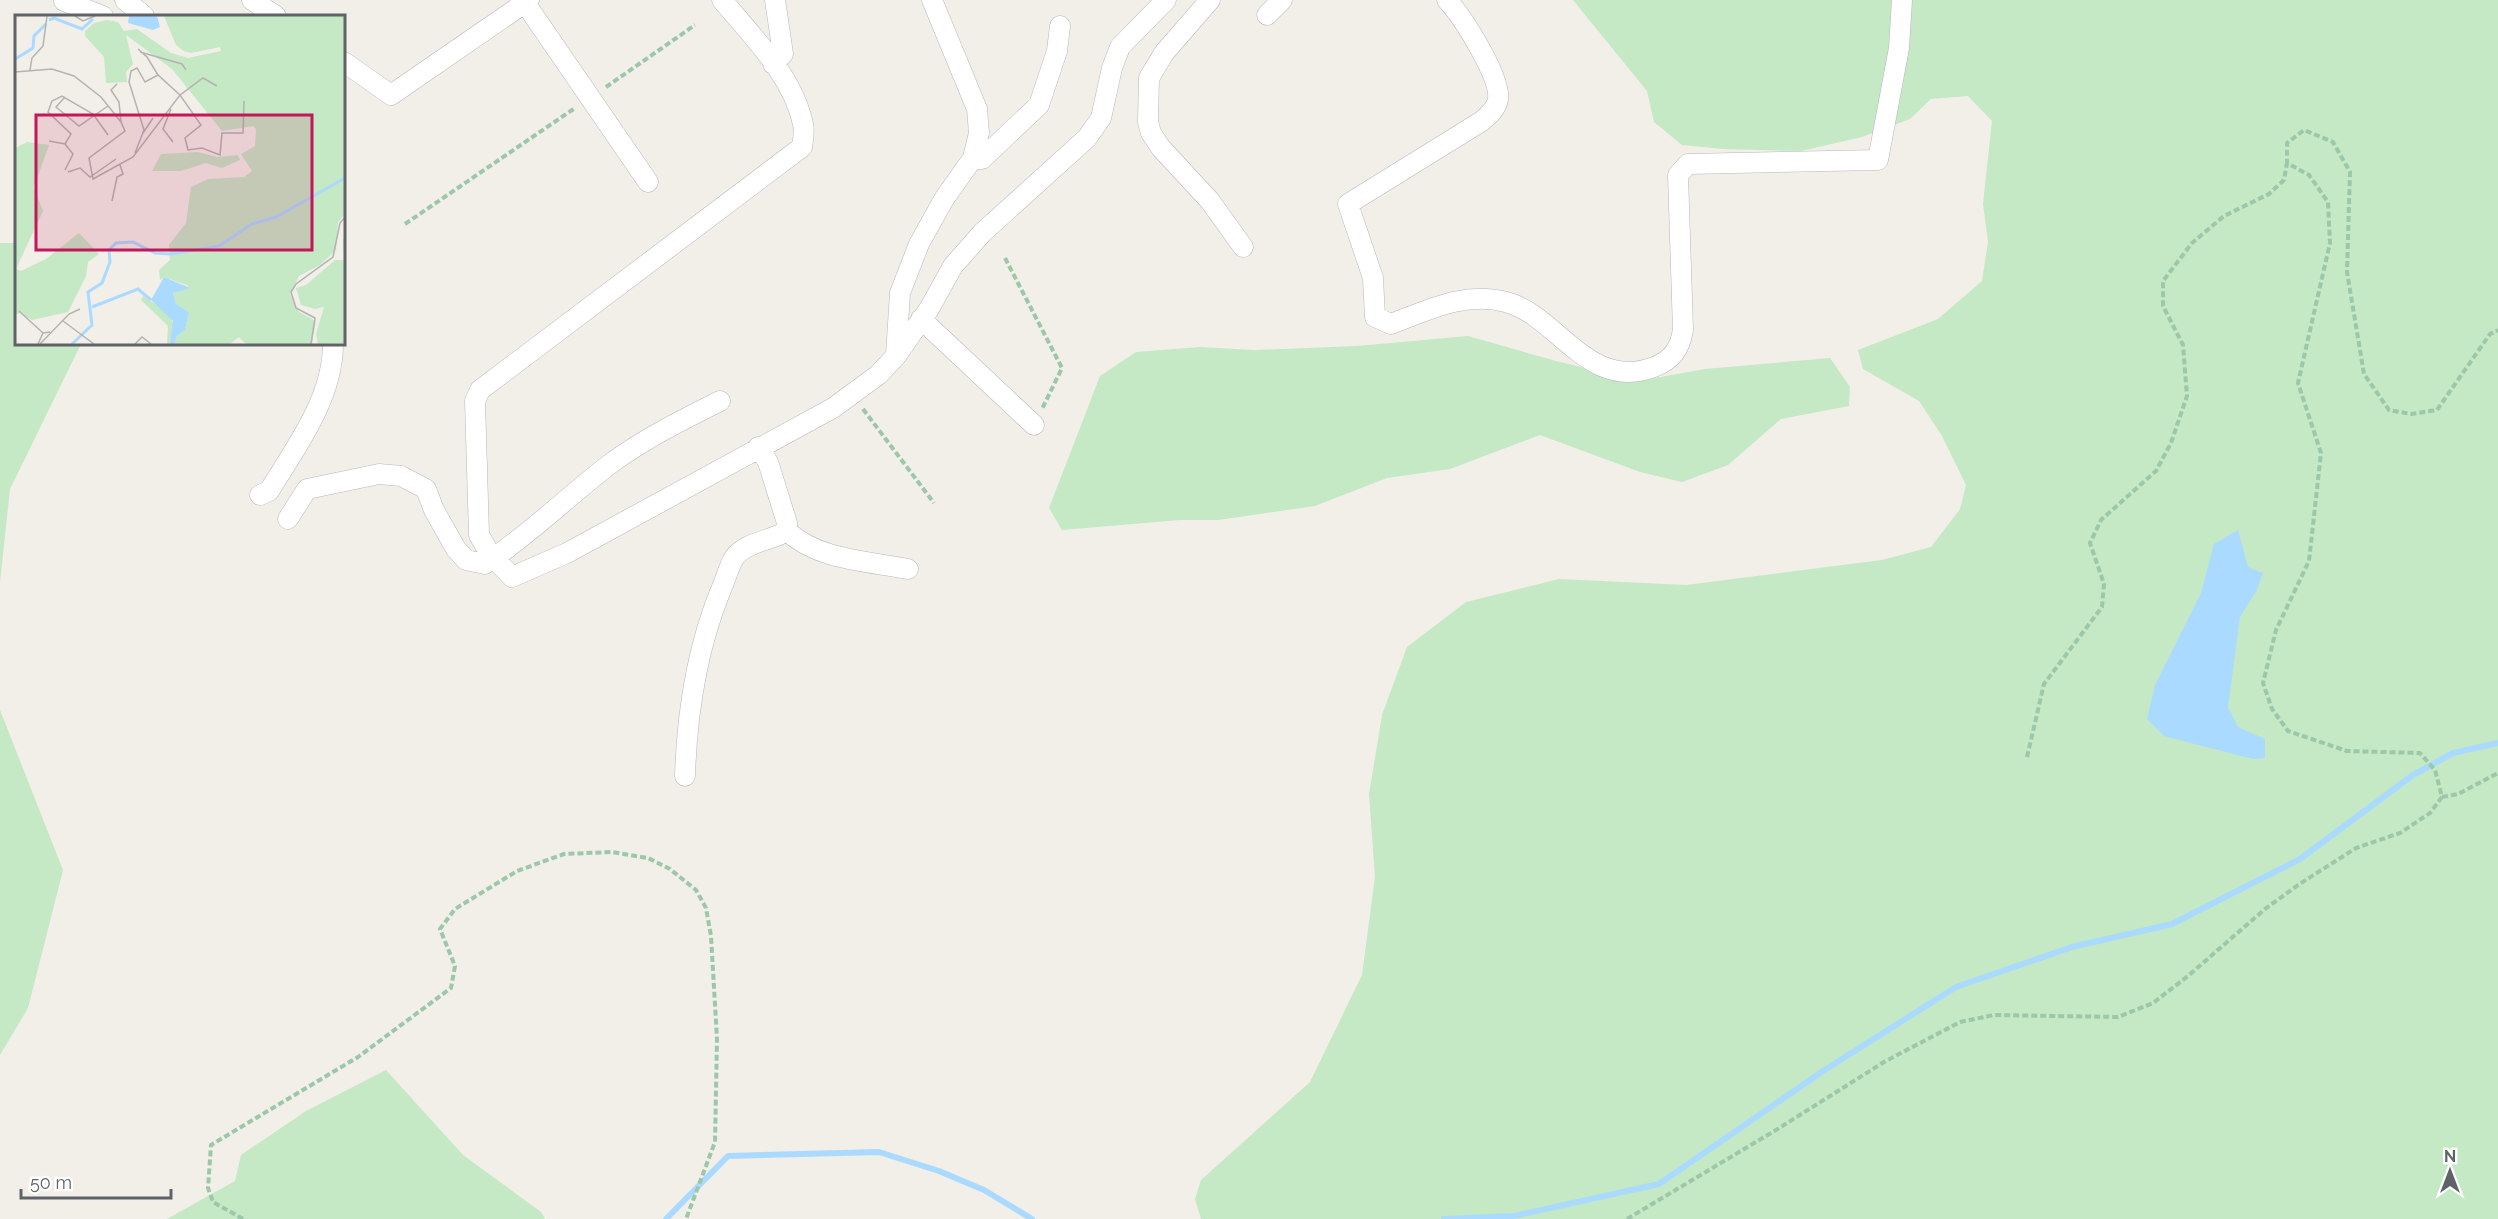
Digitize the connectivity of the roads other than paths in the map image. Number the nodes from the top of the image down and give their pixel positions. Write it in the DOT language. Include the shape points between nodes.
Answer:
graph roads {
  1 [pos="125,0"];
  2 [pos="252,0"];
  3 [pos="722,0"];
  4 [pos="775,0"];
  5 [pos="919,0"];
  6 [pos="932,0"];
  7 [pos="1210,0"];
  8 [pos="1282,0"];
  9 [pos="1447,0"];
  10 [pos="1902,0"];
  11 [pos="64,1"];
  12 [pos="526,1"];
  13 [pos="1161,2"];
  14 [pos="100,15"];
  15 [pos="143,15"];
  16 [pos="274,15"];
  17 [pos="1267,15"];
  18 [pos="1060,26"];
  19 [pos="345,63"];
  20 [pos="773,63"];
  21 [pos="974,158"];
  22 [pos="648,182"];
  23 [pos="1243,247"];
  24 [pos="921,319"];
  25 [pos="333,345"];
  26 [pos="896,356"];
  27 [pos="720,401"];
  28 [pos="1034,426"];
  29 [pos="758,447"];
  30 [pos="260,495"];
  31 [pos="288,519"];
  32 [pos="787,531"];
  33 [pos="494,558"];
  34 [pos="908,569"];
  35 [pos="685,776"];
  1 -- 15 [label="lane"];
  2 -- 16 [label="lane"];
  3 -- 20 [label="lane"];
  4 -- 20 [label="lane" via="783,54"];
  5 -- 6 [label="lane"];
  6 -- 21 [label="lane" via="977,109 979,133"];
  7 -- 23 [label="lane" via="1164,53 1149,78 1148,122 1161,148 1210,201"];
  8 -- 17 [label="lane"];
  9 -- 10 [label="lane" via="1463,18 1497,86 1498,100 1482,121 1348,204 1373,278 1375,317 1391,324 1458,299 1506,302 1533,314 1592,362 1622,370 1649,369 1667,362 1681,345 1678,175 1688,164 1878,160 1899,48"];
  11 -- 14 [label="lane"];
  12 -- 19 [label="lane" via="391,95"];
  12 -- 22 [label="lane"];
  13 -- 24 [label="lane" via="1120,47 1101,118 1087,138 982,233 953,266"];
  18 -- 21 [label="lane" via="1057,51 1039,105 982,159"];
  20 -- 33 [label="lane" via="794,97 804,126 802,147 480,390 475,401 479,535"];
  21 -- 26 [label="lane" via="944,199 919,244 900,293"];
  24 -- 26 [label="lane"];
  24 -- 28 [label="lane"];
  25 -- 30 [label="lane" via="315,415 269,491"];
  26 -- 29 [label="lane" via="878,375 832,408"];
  27 -- 33 [label="lane" via="652,436 612,463"];
  29 -- 32 [label="lane" via="768,462"];
  29 -- 33 [label="lane" via="567,553 512,577"];
  31 -- 33 [label="lane" via="307,489 379,474 401,476 426,489 434,510 466,560 485,564"];
  32 -- 34 [label="lane" via="818,552"];
  32 -- 35 [label="lane" via="747,548 735,558 726,578 710,619 690,700"];
}
